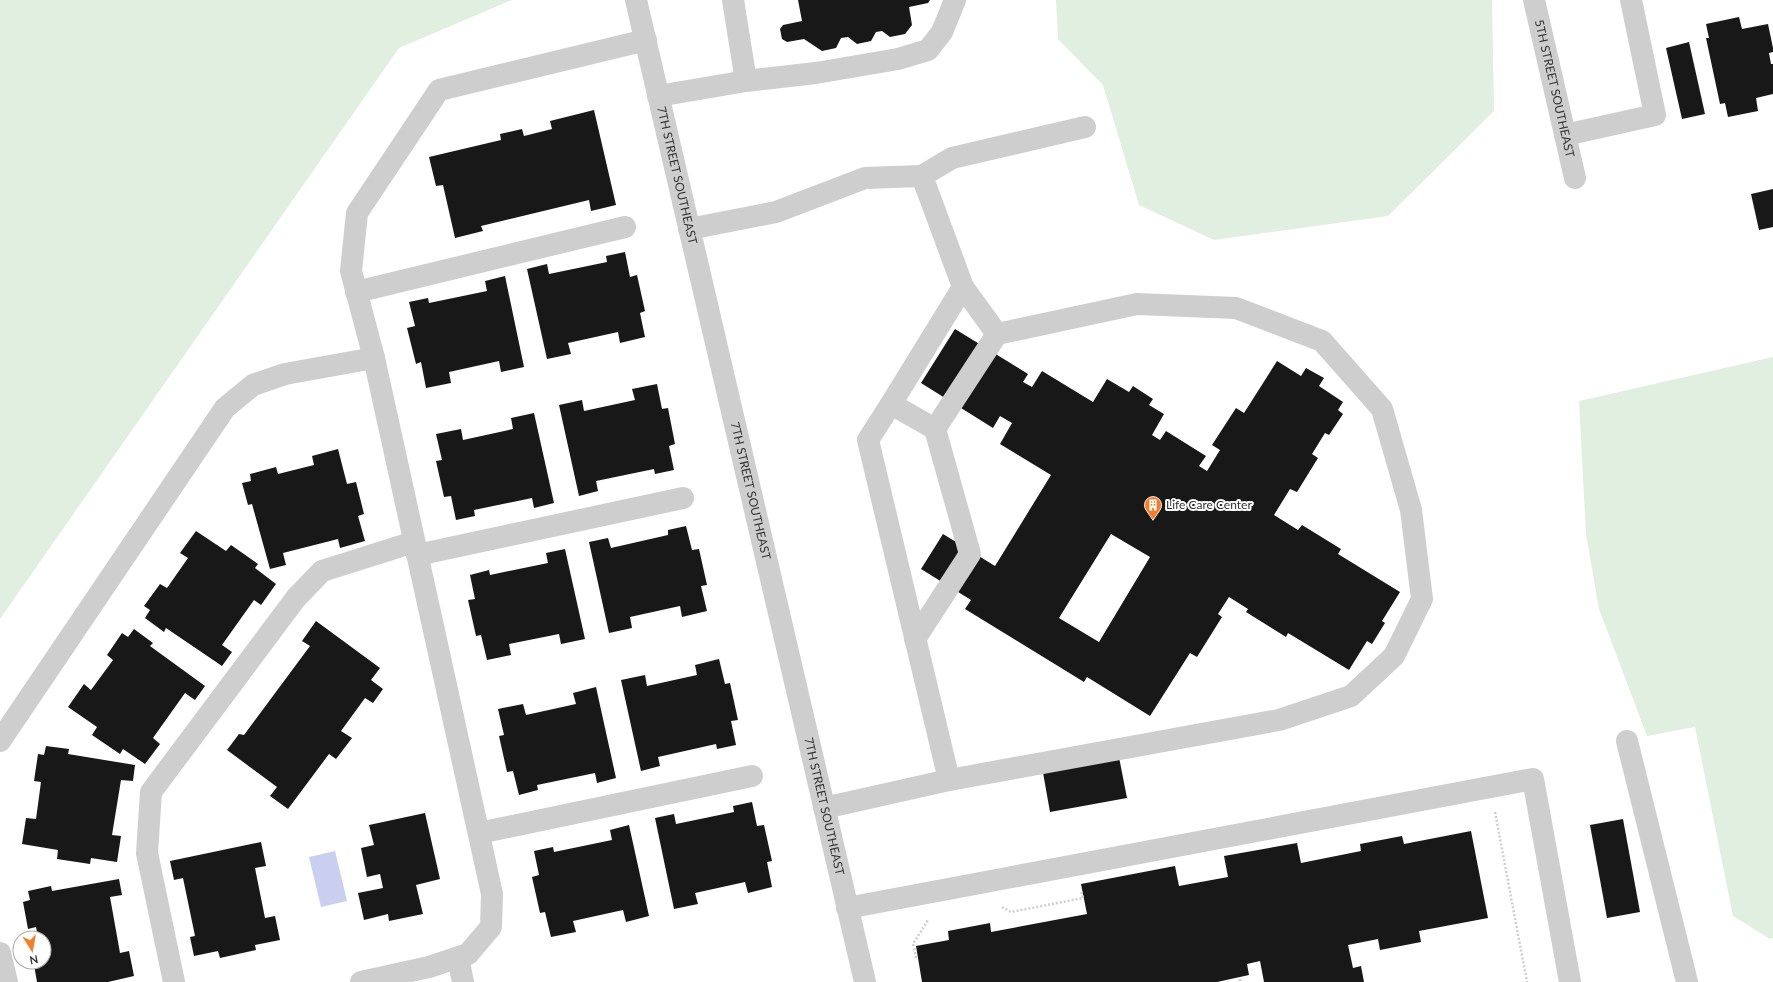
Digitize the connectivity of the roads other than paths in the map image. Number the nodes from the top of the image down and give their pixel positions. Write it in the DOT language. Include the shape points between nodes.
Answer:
graph roads {
  1 [pos="636,0"];
  2 [pos="732,0"];
  3 [pos="956,0"];
  4 [pos="1534,0"];
  5 [pos="1631,0"];
  6 [pos="646,40"];
  7 [pos="746,81"];
  8 [pos="658,96"];
  9 [pos="1085,127"];
  10 [pos="1565,135"];
  11 [pos="922,176"];
  12 [pos="1575,178"];
  13 [pos="625,227"];
  14 [pos="689,229"];
  15 [pos="963,288"];
  16 [pos="356,292"];
  17 [pos="997,334"];
  18 [pos="374,358"];
  19 [pos="891,404"];
  20 [pos="934,429"];
  21 [pos="683,498"];
  22 [pos="416,549"];
  23 [pos="915,639"];
  24 [pos="0,741"];
  25 [pos="1627,741"];
  26 [pos="752,776"];
  27 [pos="949,780"];
  28 [pos="824,808"];
  29 [pos="479,833"];
  30 [pos="847,908"];
  31 [pos="0,952"];
  32 [pos="458,958"];
  33 [pos="7,982"];
  34 [pos="174,982"];
  35 [pos="361,982"];
  36 [pos="463,982"];
  37 [pos="864,982"];
  38 [pos="1570,982"];
  39 [pos="1687,982"];
  1 -- 6 [label="street, 7TH STREET SOUTHEAST"];
  2 -- 7 [label="street"];
  3 -- 7 [label="street" via="942,32 928,50 898,59 816,73"];
  4 -- 10 [label="street, 5TH STREET SOUTHEAST"];
  5 -- 10 [label="street" via="1655,115"];
  6 -- 8 [label="street, 7TH STREET SOUTHEAST"];
  6 -- 16 [label="street" via="439,90 357,213 351,271"];
  7 -- 8 [label="street"];
  8 -- 14 [label="street, 7TH STREET SOUTHEAST"];
  9 -- 11 [label="street" via="952,158"];
  10 -- 12 [label="street, 5TH STREET SOUTHEAST"];
  11 -- 14 [label="street" via="865,178 776,212"];
  11 -- 15 [label="street"];
  13 -- 16 [label="street"];
  14 -- 28 [label="street, 7TH STREET SOUTHEAST"];
  15 -- 17 [label="street"];
  15 -- 19 [label="street"];
  16 -- 18 [label="street"];
  17 -- 20 [label="street"];
  17 -- 27 [label="street" via="1136,304 1236,308 1322,341 1382,409 1411,510 1422,599 1394,656 1351,696 1279,720"];
  18 -- 22 [label="street"];
  18 -- 24 [label="street" via="285,374 253,385 225,408"];
  19 -- 20 [label="street"];
  19 -- 23 [label="street" via="868,440"];
  20 -- 23 [label="street" via="970,554"];
  21 -- 22 [label="street"];
  22 -- 29 [label="street"];
  22 -- 34 [label="street" via="322,571 296,598 151,792 147,852"];
  23 -- 27 [label="street"];
  25 -- 39 [label="street"];
  26 -- 29 [label="street"];
  27 -- 28 [label="street"];
  28 -- 30 [label="street, 7TH STREET SOUTHEAST"];
  29 -- 32 [label="street" via="492,894 491,928 468,954"];
  30 -- 37 [label="street, 7TH STREET SOUTHEAST"];
  30 -- 38 [label="street" via="1533,779"];
  31 -- 33 [label="street"];
  32 -- 35 [label="street"];
  32 -- 36 [label="street"];
}
